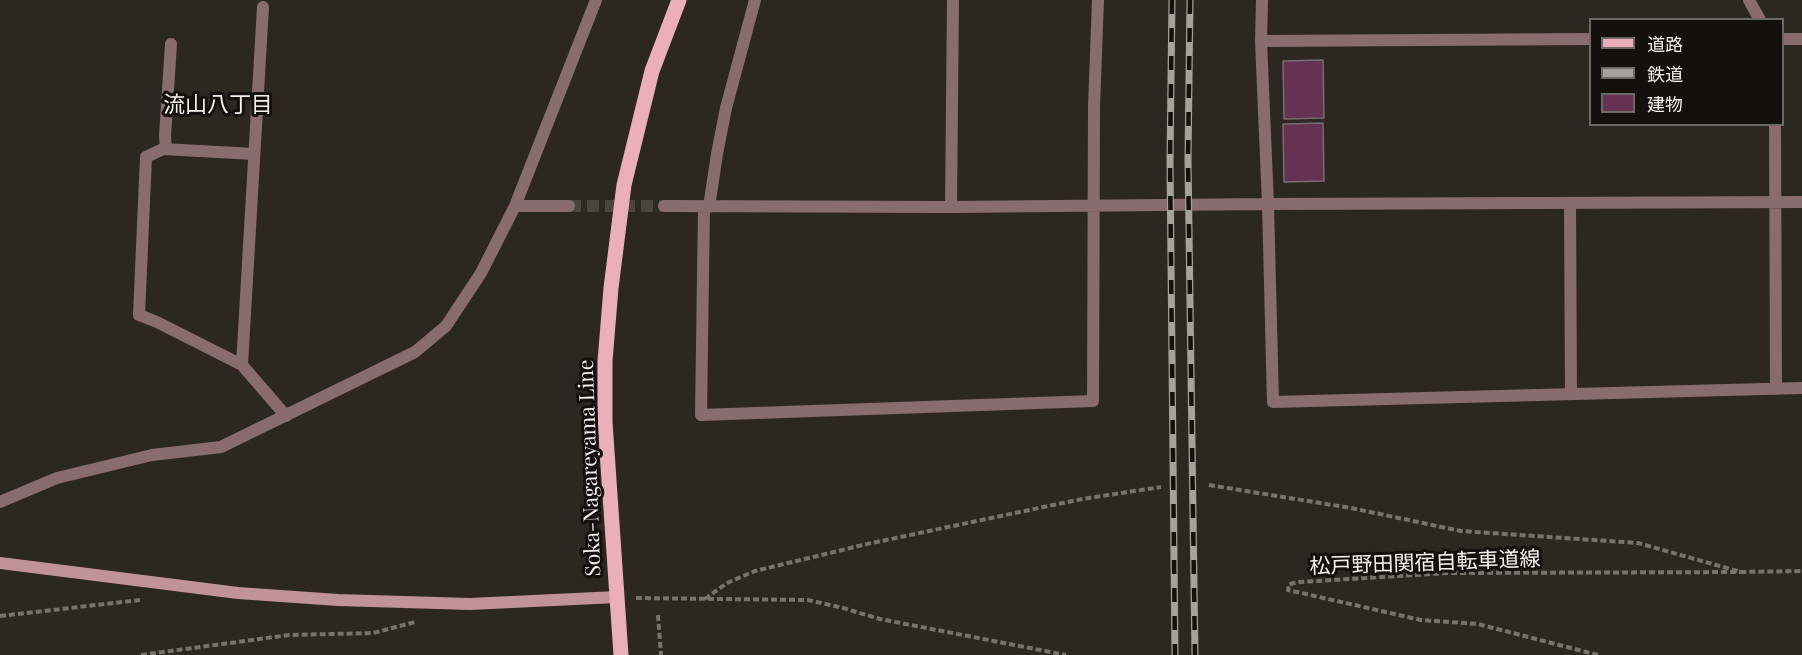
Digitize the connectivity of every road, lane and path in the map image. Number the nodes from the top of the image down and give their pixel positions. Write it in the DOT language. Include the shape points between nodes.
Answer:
graph roads {
  1 [pos="596,0"];
  2 [pos="679,0"];
  3 [pos="755,0"];
  4 [pos="953,0"];
  5 [pos="1098,0"];
  6 [pos="1262,0"];
  7 [pos="1749,0"];
  8 [pos="263,6"];
  9 [pos="1759,18"];
  10 [pos="1589,39"];
  11 [pos="1784,39"];
  12 [pos="1802,39"];
  13 [pos="1261,41"];
  14 [pos="171,44"];
  15 [pos="1775,126"];
  16 [pos="166,149"];
  17 [pos="254,154"];
  18 [pos="1802,202"];
  19 [pos="1569,203"];
  20 [pos="1776,203"];
  21 [pos="1268,204"];
  22 [pos="515,206"];
  23 [pos="569,206"];
  24 [pos="664,206"];
  25 [pos="706,207"];
  26 [pos="951,207"];
  27 [pos="1094,207"];
  28 [pos="242,365"];
  29 [pos="1802,388"];
  30 [pos="1776,389"];
  31 [pos="1571,394"];
  32 [pos="286,416"];
  33 [pos="1209,485"];
  34 [pos="1161,487"];
  35 [pos="0,502"];
  36 [pos="0,563"];
  37 [pos="1802,571"];
  38 [pos="1741,572"];
  39 [pos="617,597"];
  40 [pos="144,599"];
  41 [pos="705,599"];
  42 [pos="658,615"];
  43 [pos="0,616"];
  44 [pos="419,621"];
  45 [pos="143,655"];
  46 [pos="621,655"];
  47 [pos="661,655"];
  48 [pos="1066,655"];
  49 [pos="1598,655"];
  1 -- 22 [label="street"];
  2 -- 39 [label="main road, Soka-Nagareyama Line" via="652,71 624,184 611,288 605,423"];
  3 -- 25 [label="street" via="726,108"];
  4 -- 26 [label="street"];
  5 -- 27 [label="street"];
  6 -- 13 [label="street"];
  7 -- 9 [label="street"];
  8 -- 17 [label="street"];
  10 -- 13 [label="street"];
  11 -- 12 [label="street"];
  13 -- 21 [label="street"];
  14 -- 16 [label="street"];
  15 -- 20 [label="street"];
  16 -- 17 [label="street"];
  16 -- 28 [label="street" via="146,157 139,315"];
  17 -- 28 [label="street"];
  18 -- 20 [label="street"];
  19 -- 20 [label="street"];
  19 -- 21 [label="street"];
  19 -- 31 [label="street"];
  20 -- 30 [label="street"];
  21 -- 27 [label="street"];
  21 -- 31 [label="street" via="1273,402"];
  22 -- 23 [label="street"];
  22 -- 32 [label="street" via="481,273 446,326 415,352"];
  24 -- 25 [label="street"];
  25 -- 26 [label="street"];
  25 -- 27 [label="street" via="701,415 1093,401"];
  26 -- 27 [label="street"];
  28 -- 32 [label="street"];
  29 -- 30 [label="street"];
  30 -- 31 [label="street"];
  32 -- 35 [label="street" via="221,447 152,455 57,478"];
  33 -- 38 [label="path" via="1461,531 1638,543"];
  34 -- 41 [label="path" via="1071,501 755,571 727,583"];
  36 -- 39 [label="street" via="238,593 328,599 470,604"];
  37 -- 38 [label="path"];
  38 -- 49 [label="path, 松戸野田関宿自転車道線" via="1448,573 1289,584 1288,590 1421,620 1478,624"];
  39 -- 41 [label="path"];
  39 -- 46 [label="main road, Soka-Nagareyama Line"];
  40 -- 43 [label="path"];
  41 -- 48 [label="path" via="808,600 880,619"];
  42 -- 47 [label="path"];
  44 -- 45 [label="path" via="373,633 289,635"];
}
